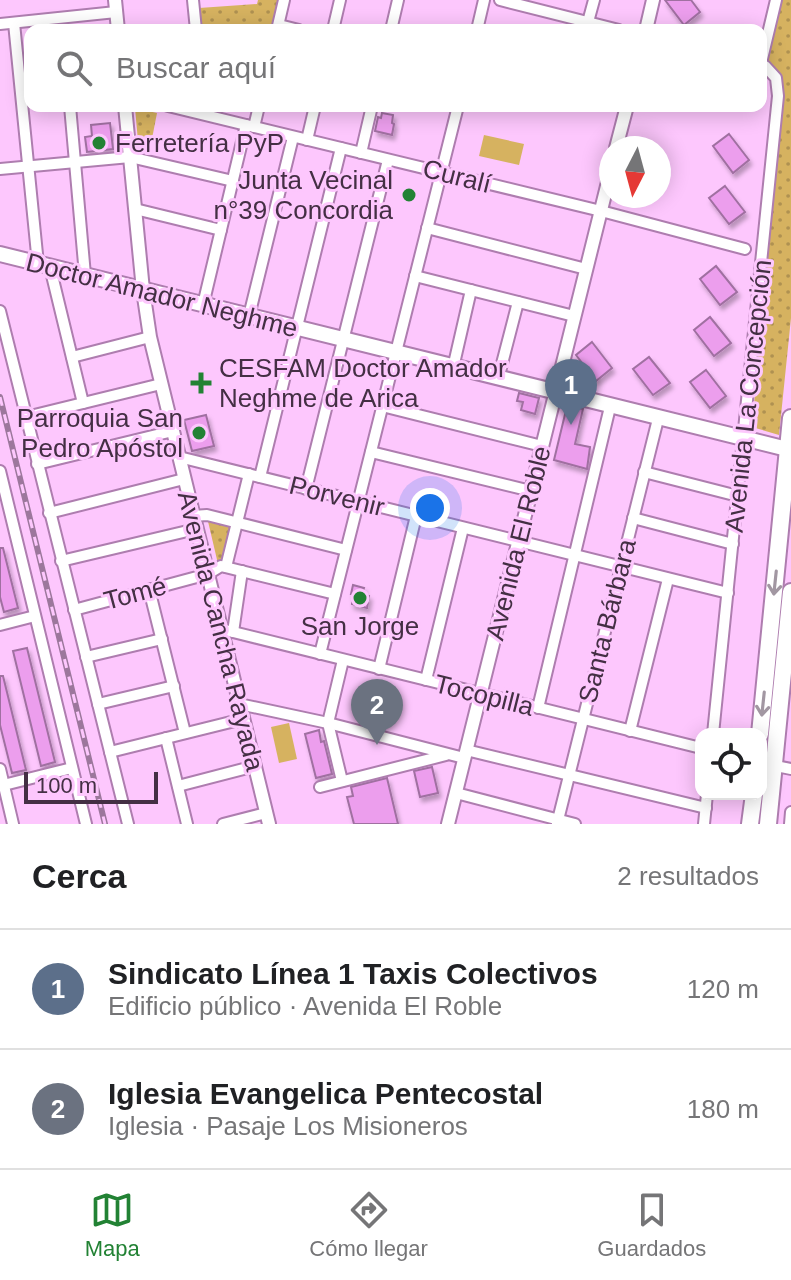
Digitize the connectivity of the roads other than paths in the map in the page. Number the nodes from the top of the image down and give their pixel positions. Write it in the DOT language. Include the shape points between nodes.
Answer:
graph roads {
  1 [pos="193,0"];
  2 [pos="284,0"];
  3 [pos="340,0"];
  4 [pos="398,0"];
  5 [pos="484,0"];
  6 [pos="500,0"];
  7 [pos="594,0"];
  8 [pos="653,0"];
  9 [pos="776,0"];
  10 [pos="542,5"];
  11 [pos="116,6"];
  12 [pos="61,18"];
  13 [pos="588,22"];
  14 [pos="14,23"];
  15 [pos="0,24"];
  16 [pos="62,24"];
  17 [pos="195,24"];
  18 [pos="279,24"];
  19 [pos="334,24"];
  20 [pos="392,24"];
  21 [pos="478,24"];
  22 [pos="596,24"];
  23 [pos="647,24"];
  24 [pos="767,38"];
  25 [pos="767,68"];
  26 [pos="71,112"];
  27 [pos="126,112"];
  28 [pos="193,112"];
  29 [pos="256,112"];
  30 [pos="314,112"];
  31 [pos="371,112"];
  32 [pos="456,112"];
  33 [pos="625,112"];
  34 [pos="250,126"];
  35 [pos="619,136"];
  36 [pos="293,137"];
  37 [pos="307,140"];
  38 [pos="341,148"];
  39 [pos="361,153"];
  40 [pos="130,157"];
  41 [pos="388,160"];
  42 [pos="75,162"];
  43 [pos="28,166"];
  44 [pos="0,169"];
  45 [pos="441,172"];
  46 [pos="233,181"];
  47 [pos="602,208"];
  48 [pos="135,209"];
  49 [pos="601,211"];
  50 [pos="427,228"];
  51 [pos="221,230"];
  52 [pos="745,249"];
  53 [pos="0,254"];
  54 [pos="44,265"];
  55 [pos="586,269"];
  56 [pos="85,275"];
  57 [pos="415,276"];
  58 [pos="143,290"];
  59 [pos="471,290"];
  60 [pos="518,302"];
  61 [pos="203,305"];
  62 [pos="0,311"];
  63 [pos="249,316"];
  64 [pos="574,316"];
  65 [pos="297,328"];
  66 [pos="150,337"];
  67 [pos="343,340"];
  68 [pos="396,353"];
  69 [pos="72,357"];
  70 [pos="453,368"];
  71 [pos="498,379"];
  72 [pos="161,384"];
  73 [pos="555,393"];
  74 [pos="83,403"];
  75 [pos="382,406"];
  76 [pos="610,407"];
  77 [pos="26,417"];
  78 [pos="791,418"];
  79 [pos="658,419"];
  80 [pos="173,431"];
  81 [pos="743,440"];
  82 [pos="542,446"];
  83 [pos="789,450"];
  84 [pos="371,452"];
  85 [pos="179,457"];
  86 [pos="37,464"];
  87 [pos="644,472"];
  88 [pos="0,475"];
  89 [pos="254,476"];
  90 [pos="184,479"];
  91 [pos="306,489"];
  92 [pos="531,491"];
  93 [pos="738,496"];
  94 [pos="358,502"];
  95 [pos="49,513"];
  96 [pos="416,516"];
  97 [pos="633,518"];
  98 [pos="195,522"];
  99 [pos="237,523"];
  100 [pos="463,528"];
  101 [pos="518,541"];
  102 [pos="733,544"];
  103 [pos="346,550"];
  104 [pos="574,555"];
  105 [pos="61,561"];
  106 [pos="226,567"];
  107 [pos="621,567"];
  108 [pos="242,571"];
  109 [pos="208,574"];
  110 [pos="668,579"];
  111 [pos="149,589"];
  112 [pos="791,592"];
  113 [pos="728,593"];
  114 [pos="335,594"];
  115 [pos="74,610"];
  116 [pos="35,616"];
  117 [pos="0,625"];
  118 [pos="227,631"];
  119 [pos="162,639"];
  120 [pos="320,654"];
  121 [pos="86,657"];
  122 [pos="343,660"];
  123 [pos="379,669"];
  124 [pos="426,680"];
  125 [pos="174,686"];
  126 [pos="480,694"];
  127 [pos="98,704"];
  128 [pos="239,704"];
  129 [pos="538,708"];
  130 [pos="243,719"];
  131 [pos="583,719"];
  132 [pos="328,723"];
  133 [pos="714,728"];
  134 [pos="761,728"];
  135 [pos="630,731"];
  136 [pos="185,733"];
  137 [pos="166,738"];
  138 [pos="695,747"];
  139 [pos="110,752"];
  140 [pos="450,754"];
  141 [pos="465,754"];
  142 [pos="767,765"];
  143 [pos="255,766"];
  144 [pos="72,768"];
  145 [pos="0,769"];
  146 [pos="791,769"];
  147 [pos="569,775"];
  148 [pos="342,781"];
  149 [pos="2,786"];
  150 [pos="178,786"];
  151 [pos="320,787"];
  152 [pos="456,793"];
  153 [pos="707,800"];
  154 [pos="753,800"];
  155 [pos="706,808"];
  156 [pos="791,812"];
  157 [pos="268,819"];
  158 [pos="558,822"];
  159 [pos="13,824"];
  160 [pos="86,824"];
  161 [pos="128,824"];
  162 [pos="187,824"];
  163 [pos="223,824"];
  164 [pos="448,824"];
  165 [pos="575,824"];
  166 [pos="704,824"];
  167 [pos="750,824"];
  168 [pos="768,824"];
  169 [pos="790,824"];
  1 -- 17 [label="street"];
  2 -- 18 [label="street"];
  3 -- 19 [label="street"];
  4 -- 20 [label="street"];
  5 -- 21 [label="street"];
  6 -- 10 [label="street"];
  7 -- 13 [label="street"];
  8 -- 23 [label="street"];
  9 -- 24 [label="street"];
  10 -- 13 [label="street"];
  11 -- 12 [label="street"];
  12 -- 14 [label="street"];
  12 -- 16 [label="street"];
  13 -- 22 [label="street"];
  14 -- 15 [label="street"];
  14 -- 43 [label="street"];
  25 -- 81 [label="street, Avenida La Concepción" via="777,82 778,96"];
  26 -- 42 [label="street"];
  27 -- 40 [label="street, Avenida Cancha Rayada"];
  28 -- 34 [label="street, Curalí"];
  29 -- 34 [label="street"];
  30 -- 37 [label="street"];
  31 -- 39 [label="street"];
  32 -- 45 [label="street"];
  33 -- 35 [label="street"];
  34 -- 36 [label="street, Curalí"];
  34 -- 46 [label="street"];
  36 -- 37 [label="street, Curalí"];
  36 -- 63 [label="street"];
  37 -- 38 [label="street, Curalí"];
  38 -- 39 [label="street, Curalí"];
  38 -- 65 [label="street"];
  39 -- 41 [label="street, Curalí"];
  40 -- 42 [label="street"];
  40 -- 46 [label="street"];
  40 -- 48 [label="street, Avenida Cancha Rayada"];
  41 -- 45 [label="street, Curalí"];
  41 -- 67 [label="street"];
  42 -- 43 [label="street"];
  42 -- 56 [label="street"];
  43 -- 44 [label="street"];
  43 -- 54 [label="street"];
  45 -- 49 [label="street, Curalí"];
  45 -- 50 [label="street"];
  46 -- 51 [label="street"];
  47 -- 49 [label="street, Avenida El Roble"];
  48 -- 51 [label="street"];
  48 -- 58 [label="street, Avenida Cancha Rayada"];
  49 -- 52 [label="street, Curalí"];
  49 -- 55 [label="street, Avenida El Roble"];
  50 -- 55 [label="street"];
  50 -- 57 [label="street"];
  51 -- 61 [label="street"];
  53 -- 54 [label="main road, Doctor Amador Neghme"];
  54 -- 56 [label="main road, Doctor Amador Neghme"];
  54 -- 69 [label="street"];
  55 -- 64 [label="street, Avenida El Roble"];
  56 -- 58 [label="main road, Doctor Amador Neghme"];
  57 -- 59 [label="street"];
  57 -- 68 [label="street"];
  58 -- 61 [label="main road, Doctor Amador Neghme"];
  58 -- 66 [label="street, Avenida Cancha Rayada"];
  59 -- 60 [label="street"];
  59 -- 70 [label="street"];
  60 -- 64 [label="street"];
  60 -- 71 [label="street"];
  61 -- 63 [label="main road, Doctor Amador Neghme"];
  62 -- 77 [label="street"];
  63 -- 65 [label="main road, Doctor Amador Neghme"];
  64 -- 73 [label="street, Avenida El Roble"];
  65 -- 67 [label="main road, Doctor Amador Neghme"];
  65 -- 89 [label="street"];
  66 -- 69 [label="street"];
  66 -- 72 [label="street, Avenida Cancha Rayada"];
  67 -- 68 [label="main road, Doctor Amador Neghme"];
  67 -- 91 [label="street"];
  68 -- 70 [label="main road, Doctor Amador Neghme"];
  68 -- 75 [label="street"];
  69 -- 74 [label="street"];
  70 -- 71 [label="main road, Doctor Amador Neghme"];
  71 -- 73 [label="main road, Doctor Amador Neghme"];
  72 -- 74 [label="street"];
  72 -- 80 [label="street, Avenida Cancha Rayada"];
  73 -- 76 [label="main road, Doctor Amador Neghme"];
  73 -- 82 [label="street, Avenida El Roble"];
  74 -- 77 [label="street"];
  75 -- 82 [label="street"];
  75 -- 84 [label="street"];
  76 -- 79 [label="main road, Doctor Amador Neghme"];
  76 -- 104 [label="street"];
  77 -- 86 [label="street"];
  78 -- 83 [label="main road"];
  79 -- 81 [label="main road, Doctor Amador Neghme"];
  79 -- 87 [label="street, Santa Bárbara"];
  80 -- 85 [label="street, Avenida Cancha Rayada"];
  80 -- 86 [label="street"];
  81 -- 83 [label="main road, Doctor Amador Neghme"];
  81 -- 93 [label="street, Avenida La Concepción"];
  82 -- 92 [label="street, Avenida El Roble"];
  83 -- 134 [label="main road, one-way"];
  84 -- 92 [label="street"];
  84 -- 94 [label="street"];
  85 -- 89 [label="street, Porvenir"];
  85 -- 90 [label="street, Avenida Cancha Rayada"];
  86 -- 95 [label="street"];
  87 -- 93 [label="street"];
  87 -- 97 [label="street, Santa Bárbara"];
  88 -- 116 [label="street"];
  89 -- 91 [label="street, Porvenir"];
  89 -- 99 [label="street"];
  90 -- 95 [label="street"];
  90 -- 98 [label="street, Avenida Cancha Rayada"];
  91 -- 94 [label="street, Porvenir"];
  92 -- 101 [label="street, Avenida El Roble"];
  93 -- 102 [label="street, Avenida La Concepción"];
  94 -- 96 [label="street, Porvenir"];
  94 -- 103 [label="street"];
  95 -- 105 [label="street"];
  96 -- 100 [label="street, Porvenir"];
  96 -- 123 [label="street"];
  97 -- 102 [label="street"];
  97 -- 107 [label="street, Santa Bárbara"];
  98 -- 99 [label="street" via="207,515"];
  98 -- 105 [label="street"];
  98 -- 109 [label="street, Avenida Cancha Rayada"];
  99 -- 103 [label="street"];
  99 -- 106 [label="street"];
  100 -- 101 [label="street, Porvenir"];
  100 -- 124 [label="street"];
  101 -- 104 [label="street, Porvenir"];
  101 -- 126 [label="street, Avenida El Roble"];
  102 -- 113 [label="street, Avenida La Concepción"];
  103 -- 114 [label="street"];
  104 -- 107 [label="street, Porvenir"];
  104 -- 129 [label="street"];
  105 -- 115 [label="street"];
  106 -- 108 [label="street"];
  106 -- 109 [label="street, Tomé"];
  107 -- 110 [label="street, Porvenir"];
  107 -- 131 [label="street, Santa Bárbara"];
  108 -- 114 [label="street"];
  108 -- 118 [label="street"];
  109 -- 111 [label="street, Tomé"];
  109 -- 118 [label="street, Avenida Cancha Rayada"];
  110 -- 113 [label="street, Porvenir"];
  110 -- 135 [label="street"];
  111 -- 115 [label="street, Tomé"];
  111 -- 119 [label="street"];
  112 -- 142 [label="main road"];
  113 -- 133 [label="street, Avenida La Concepción"];
  114 -- 120 [label="street"];
  115 -- 121 [label="street"];
  116 -- 117 [label="street"];
  116 -- 144 [label="street"];
  118 -- 120 [label="street, Tocopilla"];
  118 -- 128 [label="street, Avenida Cancha Rayada"];
  119 -- 121 [label="street"];
  119 -- 125 [label="street"];
  120 -- 122 [label="street, Tocopilla"];
  121 -- 127 [label="street"];
  122 -- 123 [label="street, Tocopilla"];
  122 -- 132 [label="street"];
  123 -- 124 [label="street, Tocopilla"];
  124 -- 126 [label="street, Tocopilla"];
  125 -- 127 [label="street"];
  125 -- 136 [label="street"];
  126 -- 129 [label="street, Tocopilla"];
  126 -- 141 [label="street, Avenida El Roble"];
  127 -- 139 [label="street"];
  128 -- 130 [label="street, Avenida Cancha Rayada"];
  128 -- 132 [label="street"];
  129 -- 131 [label="street, Tocopilla"];
  130 -- 136 [label="street"];
  130 -- 143 [label="street, Avenida Cancha Rayada"];
  131 -- 135 [label="street, Tocopilla"];
  131 -- 147 [label="street, Santa Bárbara"];
  132 -- 140 [label="street"];
  132 -- 148 [label="street"];
  135 -- 138 [label="street, Tocopilla"];
  136 -- 137 [label="street"];
  137 -- 139 [label="street"];
  137 -- 150 [label="street"];
  139 -- 161 [label="street"];
  140 -- 141 [label="street"];
  140 -- 148 [label="street"];
  141 -- 147 [label="street"];
  141 -- 152 [label="street, Avenida El Roble"];
  142 -- 146 [label="street"];
  142 -- 168 [label="main road"];
  143 -- 150 [label="street"];
  143 -- 157 [label="street, Avenida Cancha Rayada"];
  144 -- 149 [label="street"];
  144 -- 160 [label="street"];
  145 -- 149 [label="street"];
  147 -- 155 [label="street"];
  147 -- 158 [label="street, Santa Bárbara"];
  148 -- 151 [label="street"];
  149 -- 159 [label="street"];
  150 -- 162 [label="street"];
  152 -- 158 [label="street"];
  152 -- 164 [label="street, Avenida El Roble"];
  153 -- 155 [label="street"];
  154 -- 167 [label="main road"];
  155 -- 166 [label="street"];
  156 -- 169 [label="street"];
  157 -- 163 [label="street"];
  158 -- 165 [label="street"];
}
